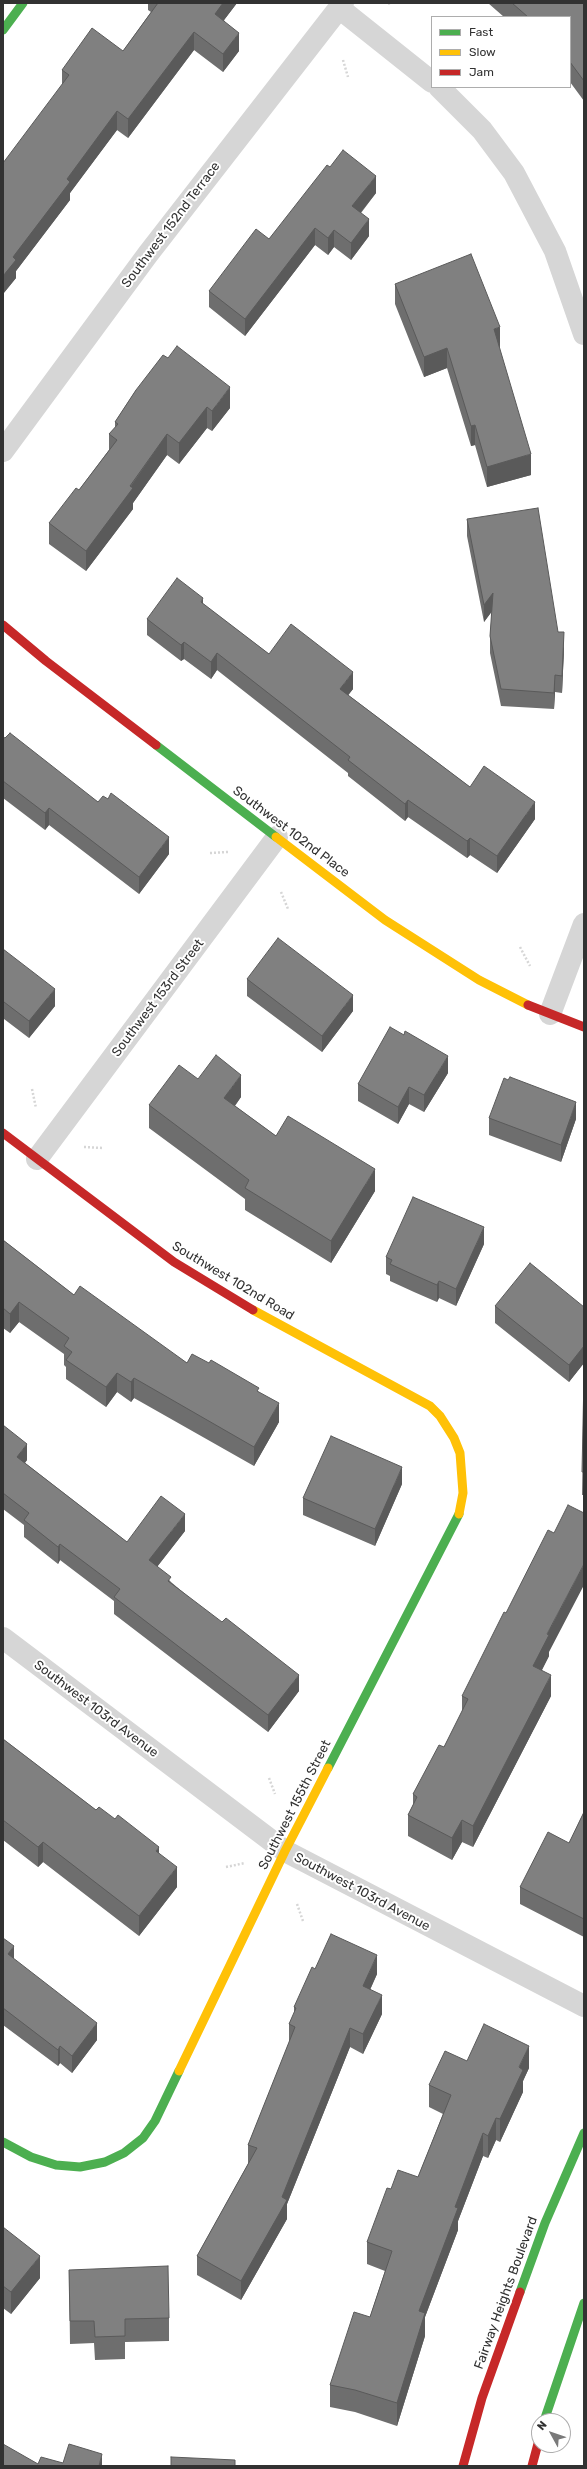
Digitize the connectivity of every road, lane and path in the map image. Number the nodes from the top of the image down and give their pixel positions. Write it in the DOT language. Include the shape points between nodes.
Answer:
graph roads {
  1 [pos="23,3"];
  2 [pos="341,5"];
  3 [pos="3,30"];
  4 [pos="343,60"];
  5 [pos="348,78"];
  6 [pos="431,81"];
  7 [pos="440,88"];
  8 [pos="584,334"];
  9 [pos="3,451"];
  10 [pos="3,625"];
  11 [pos="277,837"];
  12 [pos="210,852"];
  13 [pos="229,852"];
  14 [pos="281,892"];
  15 [pos="288,909"];
  16 [pos="584,924"];
  17 [pos="520,947"];
  18 [pos="530,966"];
  19 [pos="550,1014"];
  20 [pos="584,1027"];
  21 [pos="32,1089"];
  22 [pos="36,1108"];
  23 [pos="3,1133"];
  24 [pos="84,1147"];
  25 [pos="102,1148"];
  26 [pos="37,1159"];
  27 [pos="454,1438"];
  28 [pos="3,1638"];
  29 [pos="269,1778"];
  30 [pos="275,1794"];
  31 [pos="285,1852"];
  32 [pos="248,1863"];
  33 [pos="226,1867"];
  34 [pos="296,1904"];
  35 [pos="303,1921"];
  36 [pos="584,2006"];
  37 [pos="584,2133"];
  38 [pos="3,2142"];
  39 [pos="584,2303"];
  40 [pos="547,2413"];
  41 [pos="536,2453"];
  42 [pos="463,2466"];
  43 [pos="532,2466"];
  1 -- 3 [label="street"];
  2 -- 6 [label="street"];
  2 -- 9 [label="street, Southwest 152nd Terrace" via="148,254"];
  4 -- 5 [label="path"];
  7 -- 8 [label="street" via="482,130 514,173 555,251"];
  10 -- 11 [label="street, Southwest 102nd Place" via="46,661"];
  11 -- 19 [label="street, Southwest 102nd Place" via="433,953 491,987"];
  11 -- 26 [label="street, Southwest 153rd Street"];
  12 -- 13 [label="path"];
  14 -- 15 [label="path"];
  16 -- 19 [label="street"];
  17 -- 18 [label="path"];
  19 -- 20 [label="street, Southwest 102nd Place"];
  21 -- 22 [label="path"];
  23 -- 26 [label="street, Southwest 102nd Road"];
  24 -- 25 [label="path"];
  26 -- 27 [label="street, Southwest 102nd Road" via="174,1262 245,1306 419,1398 440,1416"];
  27 -- 31 [label="street, Southwest 155th Street" via="463,1471 463,1493 458,1518"];
  28 -- 31 [label="street, Southwest 103rd Avenue"];
  29 -- 30 [label="path"];
  31 -- 36 [label="street, Southwest 103rd Avenue"];
  31 -- 38 [label="street, Southwest 155th Street" via="155,2121 137,2143 105,2162 80,2167 56,2165 31,2158"];
  32 -- 33 [label="path"];
  34 -- 35 [label="path"];
  37 -- 42 [label="street, Fairway Heights Boulevard" via="545,2223 500,2346"];
  39 -- 40 [label="street"];
  41 -- 43 [label="street"];
}
